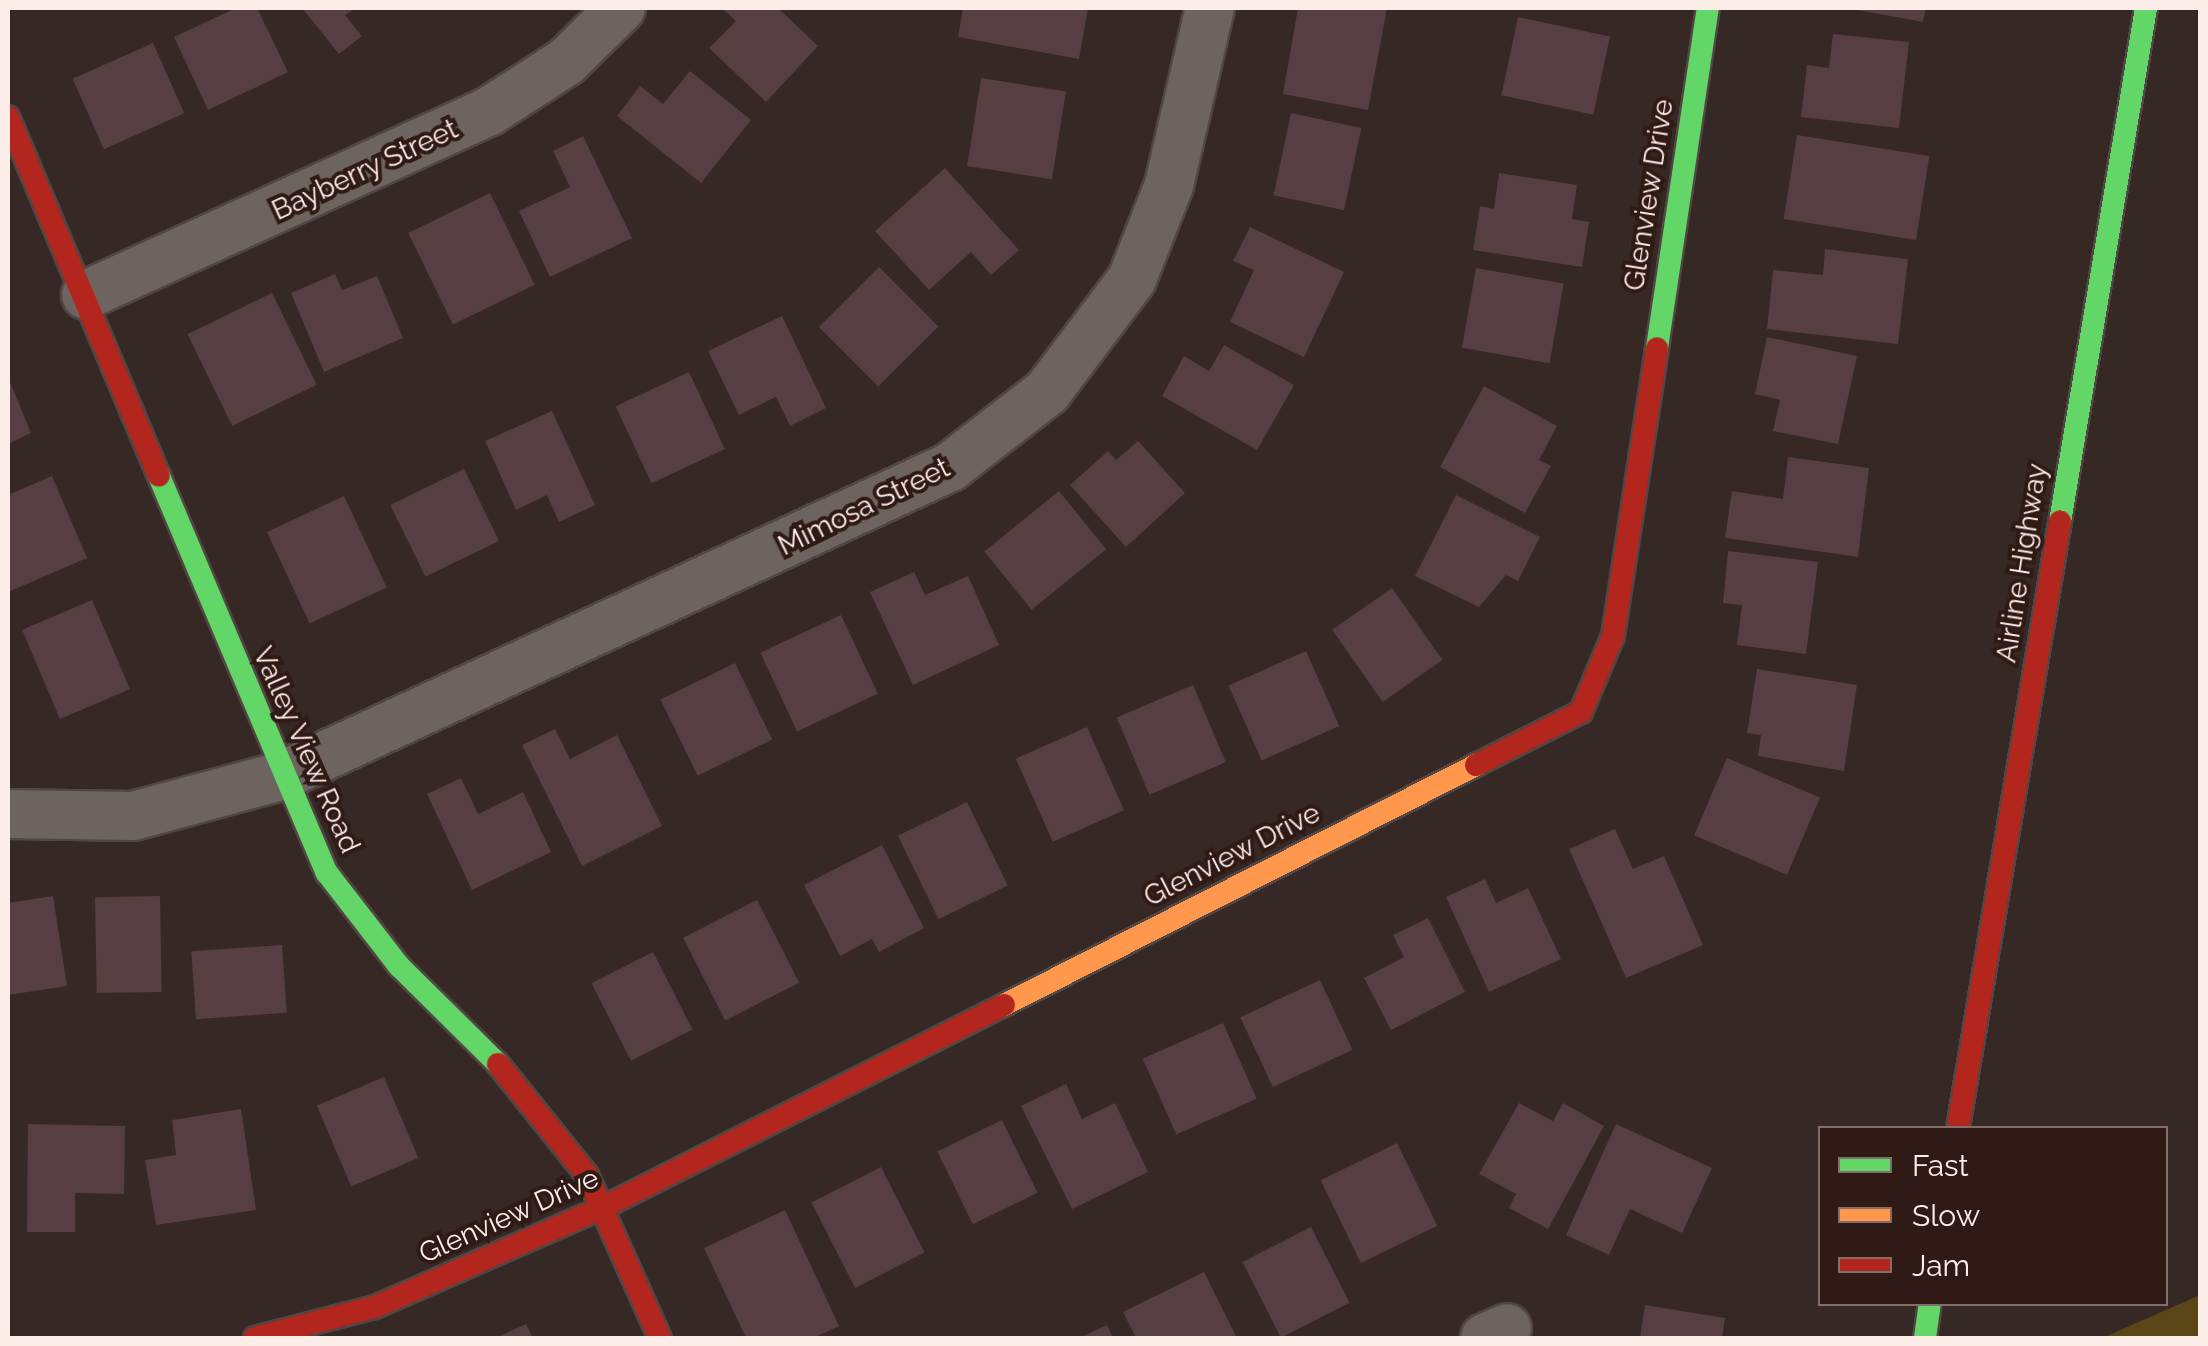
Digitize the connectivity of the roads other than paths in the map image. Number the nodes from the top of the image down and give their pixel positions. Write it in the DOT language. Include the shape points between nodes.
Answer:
graph roads {
  1 [pos="621,8"];
  2 [pos="1210,8"];
  3 [pos="1708,8"];
  4 [pos="2146,8"];
  5 [pos="8,116"];
  6 [pos="86,295"];
  7 [pos="281,776"];
  8 [pos="8,814"];
  9 [pos="1958,1126"];
  10 [pos="604,1207"];
  11 [pos="1930,1306"];
  12 [pos="255,1338"];
  13 [pos="660,1338"];
  14 [pos="1925,1338"];
  1 -- 6 [label="street, Bayberry Street" via="566,62 488,112"];
  2 -- 7 [label="street, Mimosa Street" via="1169,185 1132,279 1097,334 1006,429 851,518"];
  3 -- 10 [label="street, Glenview Drive" via="1612,636 1581,712"];
  4 -- 9 [label="street, Airline Highway"];
  5 -- 6 [label="street, Valley View Road"];
  6 -- 7 [label="street, Valley View Road"];
  7 -- 8 [label="street, Mimosa Street" via="133,816"];
  7 -- 10 [label="street, Valley View Road" via="356,917 534,1100"];
  10 -- 12 [label="street, Glenview Drive" via="374,1307"];
  10 -- 13 [label="street, Valley View Road"];
  11 -- 14 [label="street"];
}
